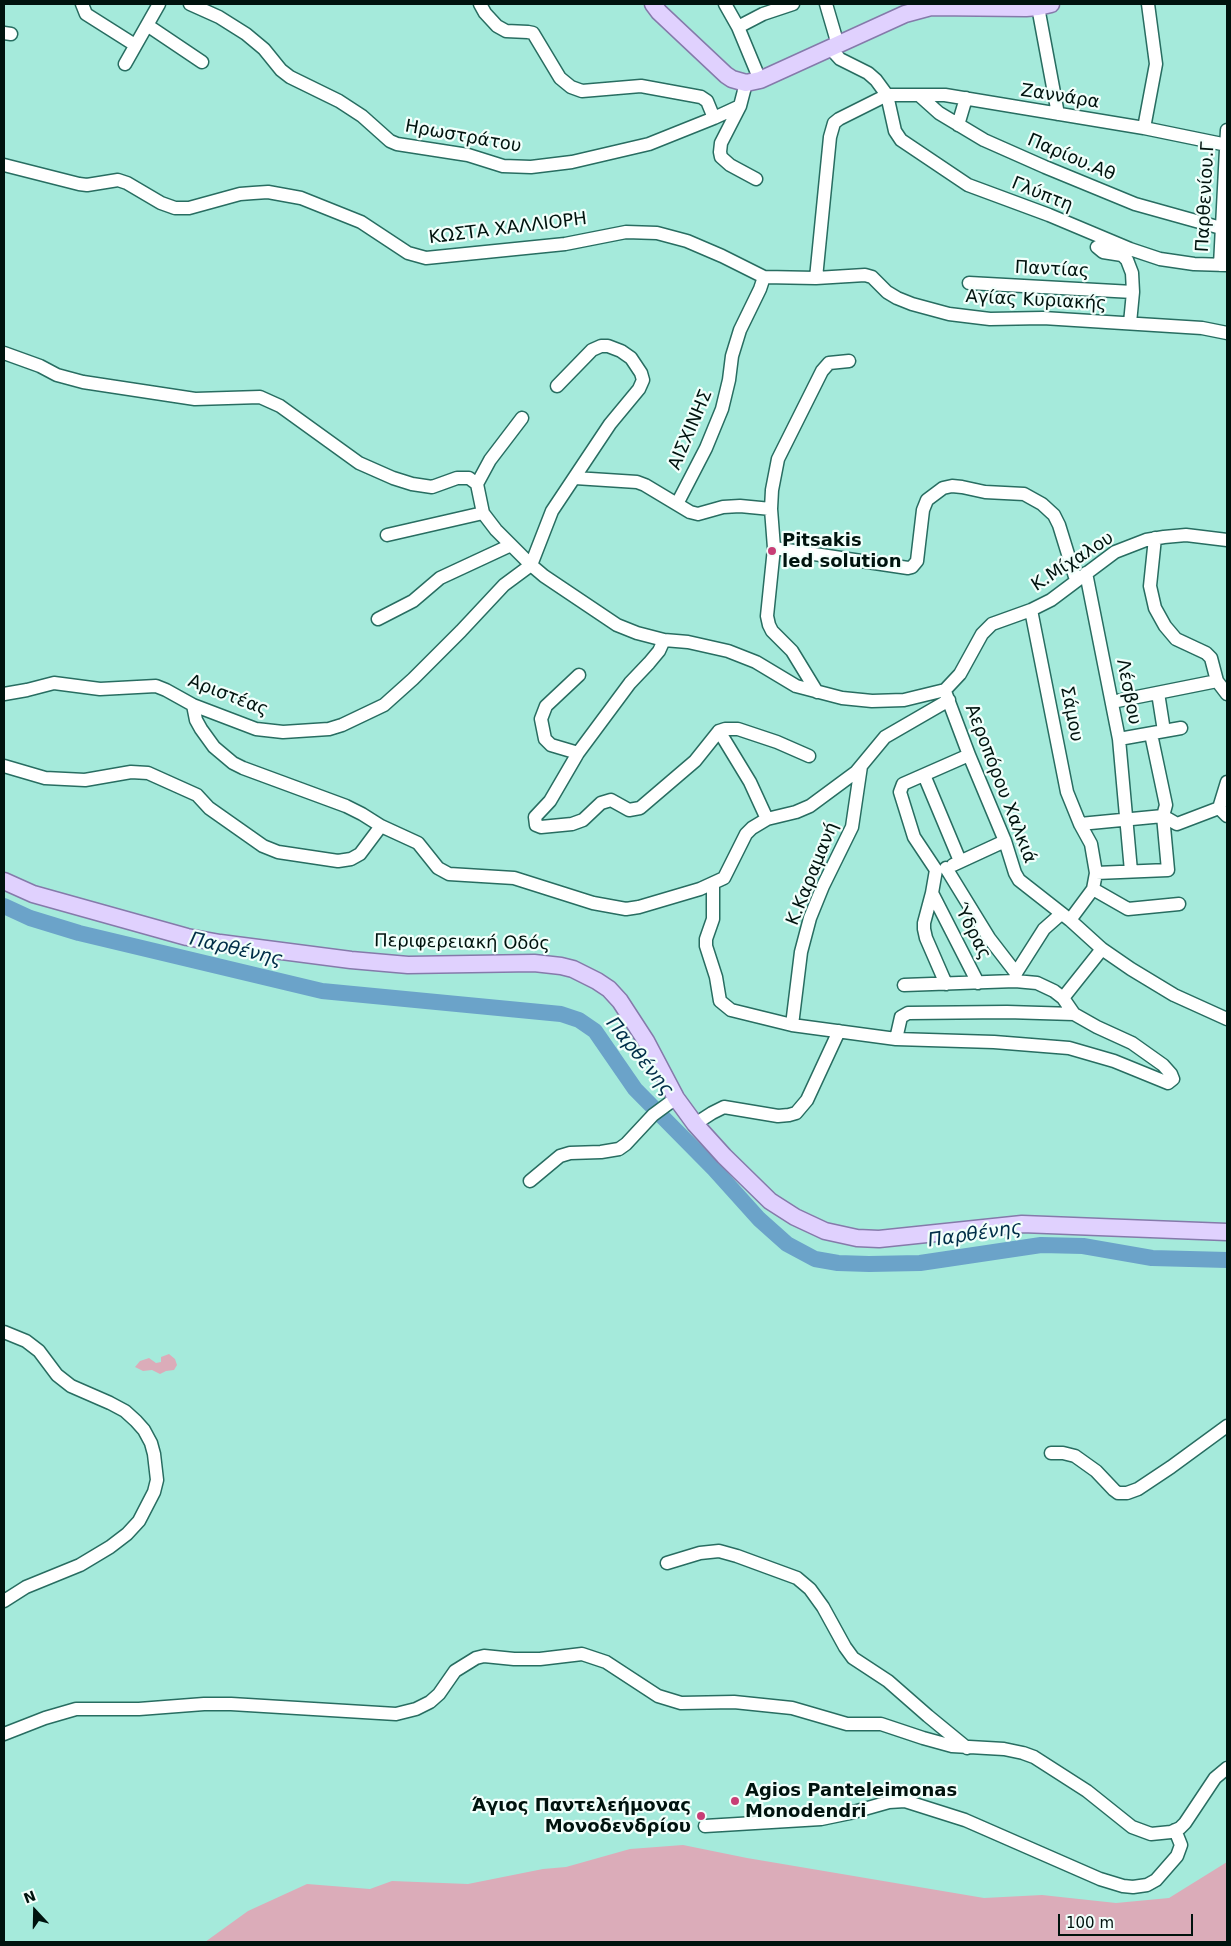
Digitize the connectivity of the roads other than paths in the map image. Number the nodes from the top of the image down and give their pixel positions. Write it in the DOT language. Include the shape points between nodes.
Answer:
graph roads {
  1 [pos="82,4"];
  2 [pos="159,4"];
  3 [pos="190,4"];
  4 [pos="480,4"];
  5 [pos="653,4"];
  6 [pos="725,4"];
  7 [pos="793,4"];
  8 [pos="826,4"];
  9 [pos="1148,4"];
  10 [pos="1044,6"];
  11 [pos="147,25"];
  12 [pos="738,27"];
  13 [pos="135,45"];
  14 [pos="834,46"];
  15 [pos="202,62"];
  16 [pos="125,64"];
  17 [pos="753,81"];
  18 [pos="887,95"];
  19 [pos="920,96"];
  20 [pos="966,98"];
  21 [pos="740,106"];
  22 [pos="1058,114"];
  23 [pos="714,118"];
  24 [pos="958,125"];
  25 [pos="1144,128"];
  26 [pos="1227,130"];
  27 [pos="1227,145"];
  28 [pos="4,165"];
  29 [pos="756,179"];
  30 [pos="1221,228"];
  31 [pos="1130,249"];
  32 [pos="1224,265"];
  33 [pos="764,277"];
  34 [pos="816,278"];
  35 [pos="969,283"];
  36 [pos="1133,292"];
  37 [pos="1130,323"];
  38 [pos="1227,333"];
  39 [pos="4,352"];
  40 [pos="849,361"];
  41 [pos="557,386"];
  42 [pos="522,418"];
  43 [pos="574,478"];
  44 [pos="477,484"];
  45 [pos="677,504"];
  46 [pos="771,509"];
  47 [pos="483,512"];
  48 [pos="387,535"];
  49 [pos="1155,538"];
  50 [pos="1227,540"];
  51 [pos="511,545"];
  52 [pos="774,548"];
  53 [pos="531,565"];
  54 [pos="1081,577"];
  55 [pos="1031,610"];
  56 [pos="378,619"];
  57 [pos="664,640"];
  58 [pos="579,675"];
  59 [pos="1220,676"];
  60 [pos="817,692"];
  61 [pos="1158,693"];
  62 [pos="4,694"];
  63 [pos="1227,694"];
  64 [pos="947,695"];
  65 [pos="1112,702"];
  66 [pos="192,705"];
  67 [pos="1181,728"];
  68 [pos="719,731"];
  69 [pos="1164,731"];
  70 [pos="1151,734"];
  71 [pos="1119,739"];
  72 [pos="578,753"];
  73 [pos="969,755"];
  74 [pos="809,756"];
  75 [pos="4,766"];
  76 [pos="861,766"];
  77 [pos="924,775"];
  78 [pos="1227,782"];
  79 [pos="1223,812"];
  80 [pos="1163,816"];
  81 [pos="767,819"];
  82 [pos="1126,819"];
  83 [pos="1080,824"];
  84 [pos="381,826"];
  85 [pos="1005,840"];
  86 [pos="960,861"];
  87 [pos="941,869"];
  88 [pos="1131,871"];
  89 [pos="1096,873"];
  90 [pos="4,881"];
  91 [pos="713,884"];
  92 [pos="1093,889"];
  93 [pos="932,893"];
  94 [pos="1179,904"];
  95 [pos="1066,917"];
  96 [pos="1102,949"];
  97 [pos="1015,977"];
  98 [pos="978,983"];
  99 [pos="946,984"];
  100 [pos="904,985"];
  101 [pos="1063,998"];
  102 [pos="1074,1014"];
  103 [pos="1227,1019"];
  104 [pos="792,1025"];
  105 [pos="839,1032"];
  106 [pos="896,1039"];
  107 [pos="672,1101"];
  108 [pos="695,1124"];
  109 [pos="530,1181"];
  110 [pos="1227,1232"];
  111 [pos="4,1332"];
  112 [pos="1227,1426"];
  113 [pos="1051,1453"];
  114 [pos="667,1563"];
  115 [pos="4,1601"];
  116 [pos="4,1734"];
  117 [pos="967,1748"];
  118 [pos="1227,1768"];
  119 [pos="705,1826"];
  120 [pos="1175,1830"];
  1 -- 13 [label="street" via="86,14"];
  2 -- 11 [label="street"];
  3 -- 23 [label="street, Ηρωστράτου" via="246,34 290,77 339,101 397,144 468,155 503,166 531,166 572,162 649,144"];
  4 -- 23 [label="street" via="497,26 537,37 548,60 571,88 582,91 641,86 701,97 707,101"];
  5 -- 17 [label="main road" via="732,79"];
  6 -- 12 [label="street"];
  7 -- 12 [label="street"];
  8 -- 14 [label="street"];
  9 -- 25 [label="street" via="1156,64"];
  10 -- 14 [label="main road" via="931,7 905,14"];
  10 -- 22 [label="street"];
  11 -- 13 [label="street"];
  11 -- 15 [label="street"];
  12 -- 17 [label="street"];
  13 -- 16 [label="street"];
  14 -- 17 [label="main road"];
  14 -- 18 [label="street" via="840,59 868,73"];
  17 -- 21 [label="street"];
  18 -- 19 [label="street, Ζαννάρα"];
  18 -- 31 [label="street, Γλύπτη" via="895,131 901,140 968,185"];
  18 -- 34 [label="street" via="834,123"];
  19 -- 20 [label="street, Ζαννάρα"];
  19 -- 24 [label="street, Παρίου.Αθ"];
  20 -- 22 [label="street, Ζαννάρα"];
  20 -- 24 [label="street"];
  21 -- 23 [label="street, Ηρωστράτου"];
  21 -- 29 [label="street" via="721,143 721,157"];
  22 -- 25 [label="street, Ζαννάρα"];
  24 -- 30 [label="street, Παρίου.Αθ" via="984,140 1135,204"];
  25 -- 27 [label="street, Ζαννάρα"];
  26 -- 27 [label="street, Παρθενίου.Γ"];
  27 -- 30 [label="street, Παρθενίου.Γ"];
  28 -- 33 [label="street, ΚΩΣΤΑ ΧΑΛΛΙΟΡΗ" via="79,184 118,180 161,204 182,209 240,194 268,192 301,198 361,222 408,253 426,258 565,244 601,235 657,233 687,241"];
  30 -- 32 [label="street, Παρθενίου.Γ"];
  31 -- 32 [label="street, Γλύπτη" via="1168,260"];
  31 -- 36 [label="street" via="1097,247 1103,252 1122,255 1127,260 1132,273"];
  33 -- 34 [label="street, Αγίας Κυριακής"];
  33 -- 45 [label="street, ΑΙΣΧΙΝΗΣ" via="740,330 722,409"];
  34 -- 37 [label="street, Αγίας Κυριακής" via="872,277 888,292 912,304 971,317"];
  35 -- 36 [label="street, Παντίας"];
  36 -- 37 [label="street"];
  37 -- 38 [label="street, Αγίας Κυριακής"];
  39 -- 44 [label="street" via="57,375 83,382 195,400 260,397 280,406 359,463 393,478 432,487 464,477"];
  40 -- 46 [label="street" via="828,363 818,377 778,460"];
  41 -- 43 [label="street" via="592,350 601,346 621,351 631,358 643,380"];
  42 -- 44 [label="street" via="490,460"];
  43 -- 45 [label="street" via="636,482"];
  43 -- 53 [label="street" via="552,510"];
  44 -- 47 [label="street"];
  45 -- 46 [label="street" via="698,514 723,507"];
  46 -- 52 [label="street"];
  47 -- 48 [label="street"];
  47 -- 51 [label="street"];
  49 -- 50 [label="street, Κ.Μίχαλου" via="1186,535"];
  49 -- 54 [label="street, Κ.Μίχαλου" via="1115,552"];
  49 -- 59 [label="street" via="1150,586 1155,608 1176,638 1212,658"];
  51 -- 53 [label="street"];
  51 -- 56 [label="street" via="440,578 398,611"];
  52 -- 54 [label="street, Λέσβου" via="912,567 917,561 927,500 943,488 962,486 985,492 1024,494 1042,504 1054,515"];
  52 -- 60 [label="street" via="767,616 769,625 792,651"];
  53 -- 57 [label="street" via="617,625"];
  53 -- 66 [label="street, Αριστέας" via="504,584 393,698 342,725 299,732 263,730"];
  54 -- 55 [label="street, Κ.Μίχαλου" via="1051,600"];
  54 -- 65 [label="street, Λέσβου"];
  55 -- 64 [label="street, Κ.Μίχαλου" via="987,628"];
  55 -- 83 [label="street, Σάμου" via="1068,792"];
  57 -- 60 [label="street" via="728,651 756,662 796,686"];
  57 -- 72 [label="street" via="659,651 630,683"];
  58 -- 72 [label="street" via="546,706 541,719 545,739 551,745"];
  59 -- 61 [label="street"];
  59 -- 63 [label="street"];
  60 -- 64 [label="street" via="842,698 887,700"];
  61 -- 65 [label="street"];
  61 -- 69 [label="street"];
  62 -- 66 [label="street, Αριστέας" via="54,683 100,689 150,686 160,687"];
  64 -- 73 [label="street, Αεροπόρου Χαλκιά"];
  64 -- 76 [label="street, Κ.Μίχαλου" via="884,737"];
  65 -- 71 [label="street, Λέσβου"];
  66 -- 84 [label="street" via="196,720 214,747 233,763 346,806"];
  67 -- 69 [label="street"];
  68 -- 72 [label="street" via="695,761 640,808 629,810 611,800 601,803 583,820 572,824 538,826 535,817 550,801"];
  68 -- 74 [label="street" via="738,729"];
  68 -- 81 [label="street" via="750,782"];
  69 -- 70 [label="street"];
  70 -- 71 [label="street"];
  70 -- 80 [label="street" via="1165,797"];
  71 -- 82 [label="street, Λέσβου"];
  73 -- 77 [label="street"];
  73 -- 85 [label="street, Αεροπόρου Χαλκιά"];
  75 -- 84 [label="street" via="45,778 85,780 131,772 148,773 197,795 209,808 263,846 278,852 338,861 351,859 360,854"];
  76 -- 81 [label="street, Κ.Μίχαλου" via="810,806"];
  76 -- 104 [label="street, Κ.Καραμανή" via="852,827 810,918 801,952"];
  77 -- 86 [label="street"];
  77 -- 87 [label="street" via="903,784 900,792 914,837"];
  78 -- 79 [label="street"];
  79 -- 80 [label="street" via="1178,824"];
  80 -- 82 [label="street"];
  80 -- 88 [label="street" via="1168,870"];
  81 -- 91 [label="street" via="746,834 727,875"];
  82 -- 83 [label="street"];
  82 -- 88 [label="street, Λέσβου"];
  83 -- 89 [label="street, Σάμου" via="1091,844"];
  84 -- 91 [label="street" via="418,843 438,868 449,874 514,878 621,909 639,907"];
  85 -- 86 [label="street"];
  85 -- 95 [label="street, Αεροπόρου Χαλκιά" via="1019,880"];
  86 -- 87 [label="street"];
  87 -- 93 [label="street, Ύδρας"];
  87 -- 97 [label="street"];
  88 -- 89 [label="street"];
  89 -- 92 [label="street"];
  90 -- 107 [label="main road, Περιφερειακή Οδός" via="33,894 186,937 220,943 408,965 534,963 573,969 603,985 630,1014 646,1041"];
  91 -- 104 [label="street" via="713,918 706,946 720,1001 730,1010"];
  92 -- 94 [label="street" via="1128,909"];
  92 -- 95 [label="street"];
  93 -- 98 [label="street, Ύδρας"];
  93 -- 99 [label="street" via="924,929"];
  95 -- 96 [label="street, Αεροπόρου Χαλκιά"];
  95 -- 97 [label="street" via="1044,929"];
  96 -- 101 [label="street"];
  96 -- 103 [label="street, Αεροπόρου Χαλκιά" via="1174,995"];
  97 -- 98 [label="street, Ύδρας"];
  97 -- 101 [label="street, Ύδρας" via="1045,985"];
  98 -- 99 [label="street"];
  99 -- 100 [label="street"];
  101 -- 102 [label="street, Ύδρας"];
  102 -- 106 [label="street" via="908,1014 901,1017"];
  102 -- 106 [label="street" via="1132,1043 1163,1065 1173,1079 1168,1083 1114,1061 1069,1048"];
  104 -- 105 [label="street"];
  105 -- 106 [label="street"];
  105 -- 108 [label="street" via="808,1100 796,1113 778,1116 724,1107"];
  107 -- 108 [label="main road, Περιφερειακή Οδός"];
  107 -- 109 [label="street" via="619,1149 560,1156"];
  108 -- 110 [label="main road, Περιφερειακή Οδός" via="770,1201 810,1225 842,1235 879,1239 1022,1224"];
  111 -- 115 [label="street" via="26,1341 39,1351 66,1383 125,1411 136,1421 151,1443 157,1480 139,1521 110,1547"];
  112 -- 113 [label="street" via="1164,1472 1127,1493 1118,1493 1076,1456"];
  114 -- 117 [label="street" via="700,1553 728,1552 797,1578 823,1607 853,1658 888,1680"];
  116 -- 117 [label="street" via="76,1709 231,1704 396,1714 430,1702 455,1671 476,1658 540,1659 582,1654 606,1662 658,1696 681,1703 734,1702 792,1708 847,1724 881,1724"];
  117 -- 120 [label="street" via="1004,1749 1034,1758 1086,1791 1139,1831 1157,1834"];
  118 -- 120 [label="street" via="1215,1778 1185,1823"];
  119 -- 120 [label="street" via="821,1819 905,1801 965,1820 1100,1879 1133,1887 1156,1880 1177,1856 1181,1845"];
}
